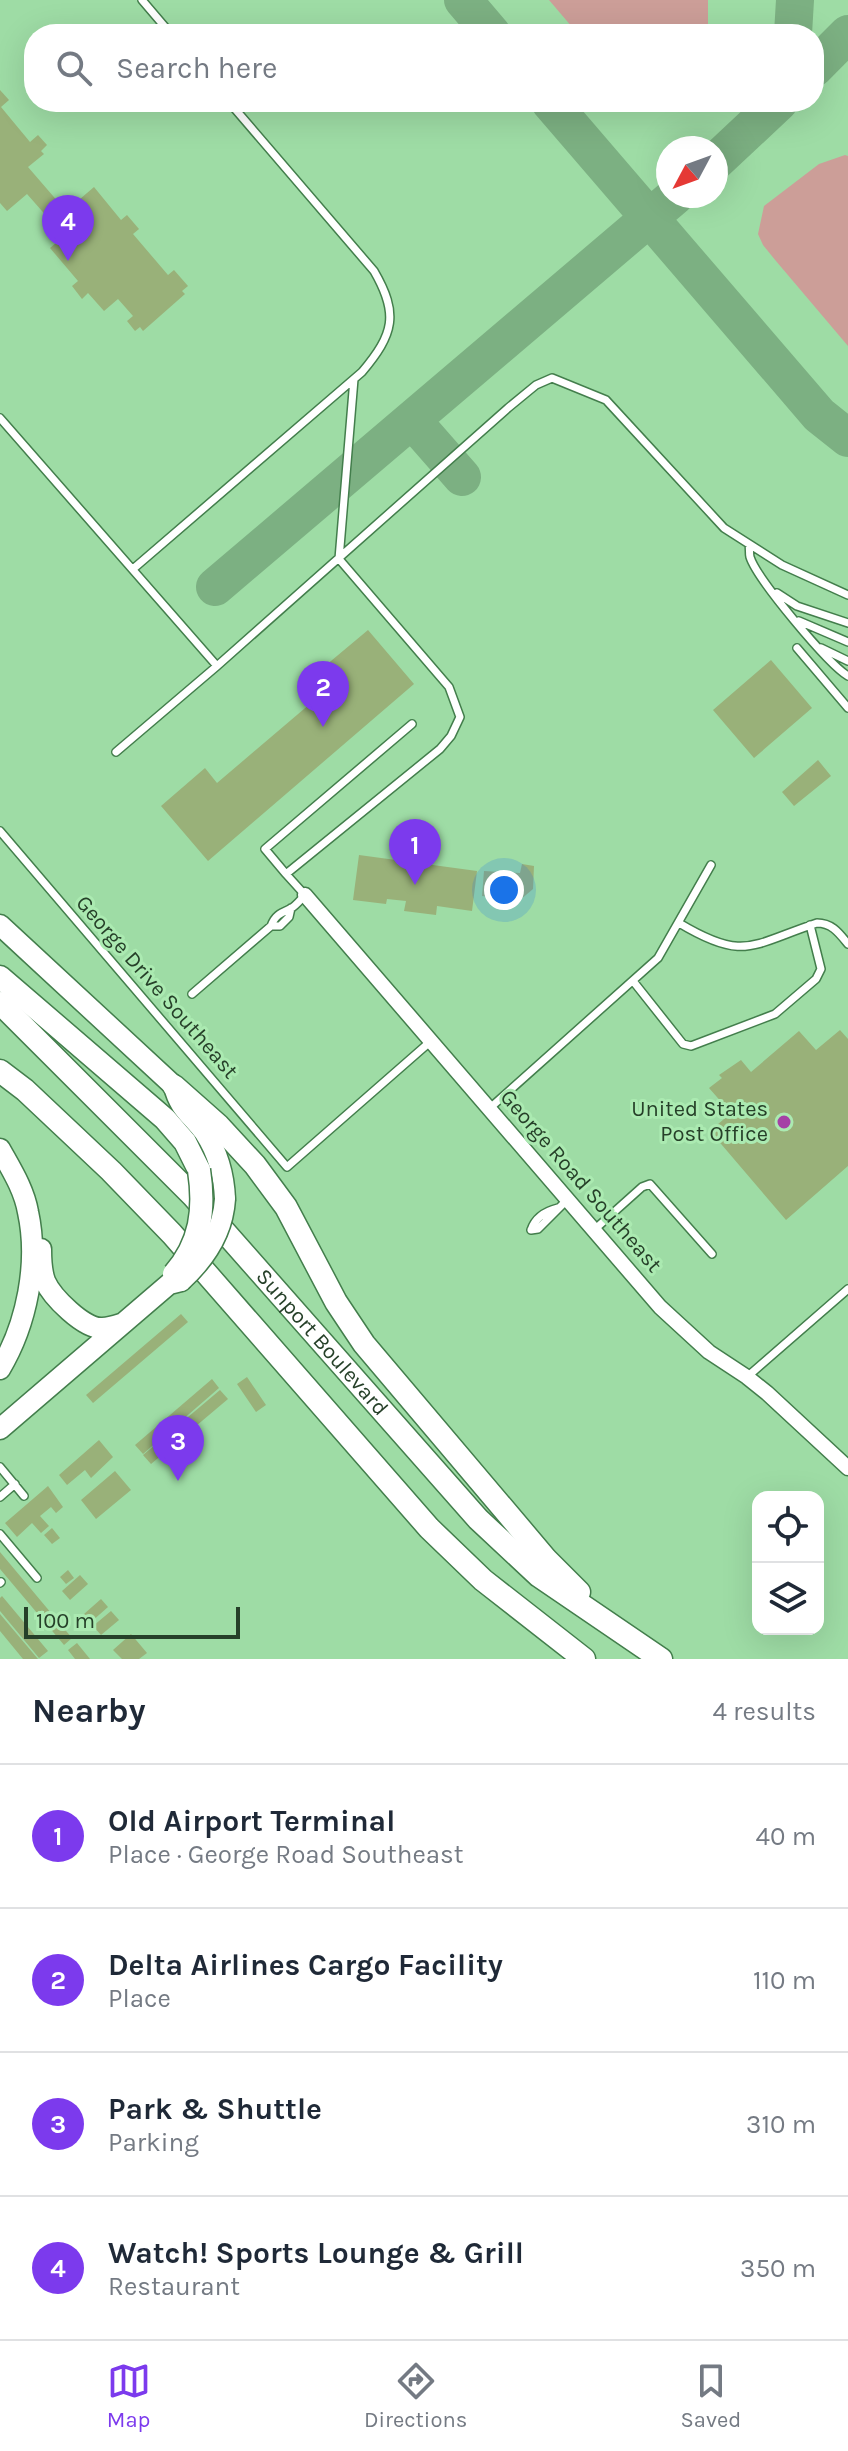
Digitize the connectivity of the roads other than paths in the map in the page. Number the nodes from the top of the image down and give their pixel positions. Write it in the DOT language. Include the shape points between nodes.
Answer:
graph roads {
  1 [pos="142,0"];
  2 [pos="162,24"];
  3 [pos="238,112"];
  4 [pos="354,379"];
  5 [pos="0,418"];
  6 [pos="749,544"];
  7 [pos="339,559"];
  8 [pos="133,569"];
  9 [pos="768,585"];
  10 [pos="848,595"];
  11 [pos="790,615"];
  12 [pos="848,623"];
  13 [pos="848,642"];
  14 [pos="815,643"];
  15 [pos="797,648"];
  16 [pos="848,661"];
  17 [pos="217,666"];
  18 [pos="848,676"];
  19 [pos="848,708"];
  20 [pos="412,724"];
  21 [pos="116,752"];
  22 [pos="0,831"];
  23 [pos="711,865"];
  24 [pos="286,874"];
  25 [pos="305,895"];
  26 [pos="679,923"];
  27 [pos="0,925"];
  28 [pos="810,925"];
  29 [pos="848,944"];
  30 [pos="0,977"];
  31 [pos="633,981"];
  32 [pos="192,994"];
  33 [pos="0,1003"];
  34 [pos="431,1041"];
  35 [pos="0,1071"];
  36 [pos="174,1086"];
  37 [pos="490,1108"];
  38 [pos="0,1149"];
  39 [pos="28,1212"];
  40 [pos="594,1230"];
  41 [pos="712,1254"];
  42 [pos="175,1280"];
  43 [pos="848,1289"];
  44 [pos="123,1324"];
  45 [pos="0,1369"];
  46 [pos="747,1377"];
  47 [pos="0,1429"];
  48 [pos="0,1467"];
  49 [pos="848,1468"];
  50 [pos="15,1484"];
  51 [pos="24,1496"];
  52 [pos="0,1497"];
  53 [pos="0,1534"];
  54 [pos="37,1578"];
  55 [pos="617,1629"];
  56 [pos="584,1659"];
  57 [pos="661,1659"];
  1 -- 2 [label="lane"];
  3 -- 4 [label="lane" via="384,289 391,318 388,331 378,354"];
  4 -- 7 [label="lane"];
  4 -- 8 [label="lane"];
  5 -- 8 [label="lane"];
  6 -- 7 [label="lane" via="724,528 606,400 552,378 536,385"];
  6 -- 9 [label="lane" via="750,557"];
  6 -- 10 [label="lane"];
  7 -- 17 [label="lane"];
  7 -- 24 [label="lane" via="449,687 460,717 440,749"];
  8 -- 17 [label="lane"];
  9 -- 11 [label="lane"];
  9 -- 12 [label="lane" via="797,606"];
  11 -- 13 [label="lane"];
  11 -- 14 [label="lane"];
  14 -- 16 [label="lane"];
  14 -- 18 [label="lane"];
  15 -- 19 [label="lane"];
  17 -- 21 [label="lane"];
  20 -- 24 [label="lane" via="265,849"];
  22 -- 34 [label="lane, George Drive Southeast" via="287,1167"];
  23 -- 26 [label="lane"];
  24 -- 25 [label="lane"];
  25 -- 32 [label="lane"];
  25 -- 34 [label="street, George Road Southeast"];
  26 -- 28 [label="lane" via="716,943 739,948"];
  26 -- 31 [label="lane" via="658,958"];
  27 -- 36 [label="main road"];
  28 -- 29 [label="lane" via="831,926"];
  28 -- 31 [label="lane" via="821,969 816,979 775,1014 691,1046 683,1044"];
  30 -- 42 [label="main road, bridge" via="175,1130 193,1155 203,1198 200,1227"];
  31 -- 37 [label="lane"];
  33 -- 55 [label="main road, Sunport Boulevard" via="193,1196 478,1519 539,1576"];
  34 -- 37 [label="street, George Road Southeast"];
  35 -- 56 [label="main road, Sunport Boulevard" via="172,1234 429,1528 483,1580"];
  36 -- 42 [label="main road, bridge" via="176,1098 212,1147 225,1199 200,1262"];
  36 -- 55 [label="main road" via="237,1145 271,1186 336,1302 381,1365 546,1559"];
  37 -- 40 [label="street, George Road Southeast" via="563,1204"];
  38 -- 39 [label="main road" via="20,1184"];
  39 -- 44 [label="main road" via="40,1240 44,1277 54,1295 92,1326"];
  39 -- 45 [label="main road" via="28,1295"];
  40 -- 41 [label="lane" via="650,1184"];
  40 -- 46 [label="street, George Road Southeast" via="677,1325"];
  42 -- 44 [label="main road"];
  43 -- 46 [label="lane"];
  44 -- 47 [label="main road"];
  46 -- 49 [label="street, George Road Southeast"];
  48 -- 50 [label="lane"];
  50 -- 51 [label="lane"];
  50 -- 52 [label="lane"];
  53 -- 54 [label="lane"];
  55 -- 57 [label="main road, Sunport Boulevard"];
}
